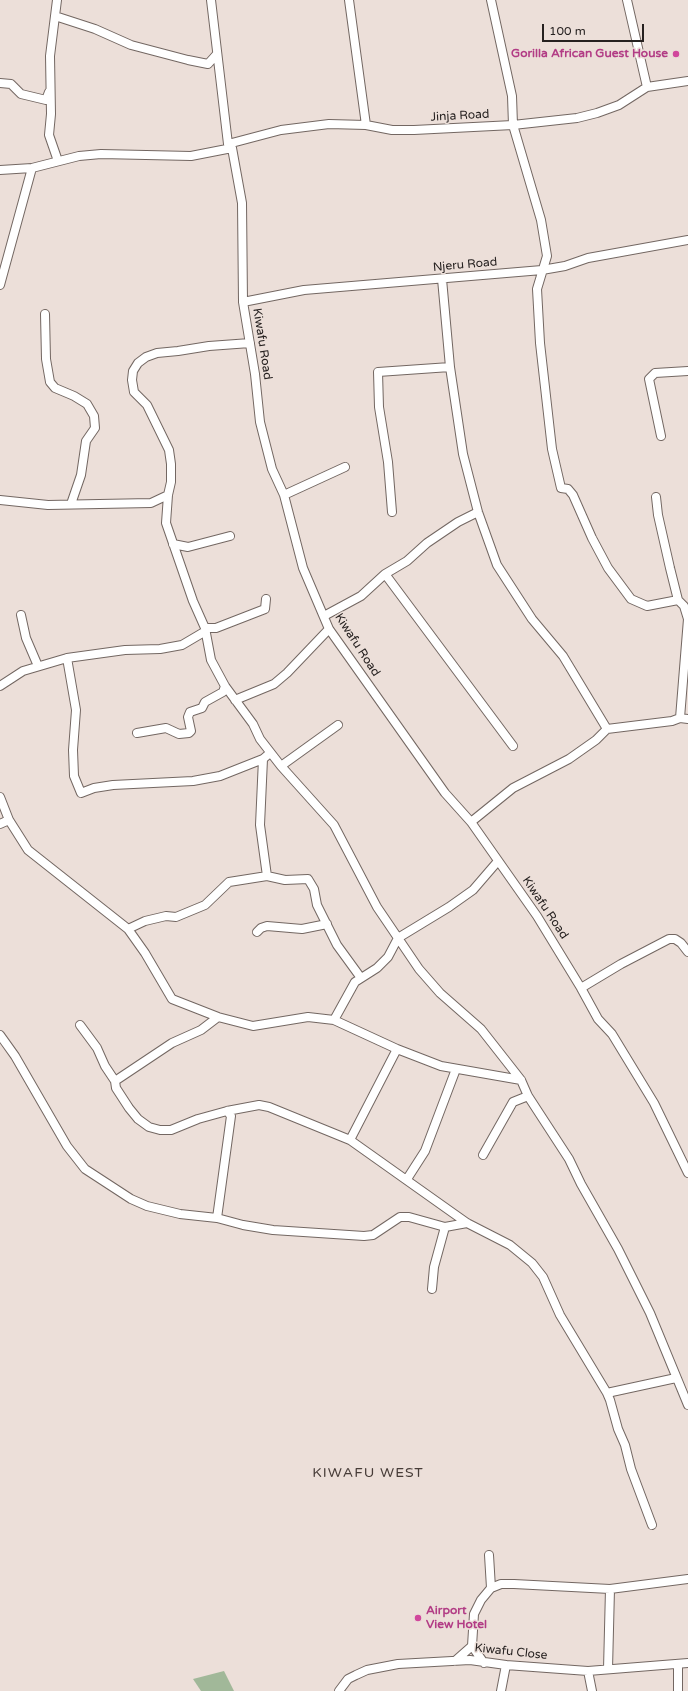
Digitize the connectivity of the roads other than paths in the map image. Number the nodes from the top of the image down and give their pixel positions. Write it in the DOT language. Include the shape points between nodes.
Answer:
graph roads {
  1 [pos="57,0"];
  2 [pos="211,0"];
  3 [pos="349,0"];
  4 [pos="491,0"];
  5 [pos="627,0"];
  6 [pos="55,16"];
  7 [pos="217,54"];
  8 [pos="688,81"];
  9 [pos="0,83"];
  10 [pos="647,87"];
  11 [pos="50,88"];
  12 [pos="366,125"];
  13 [pos="513,125"];
  14 [pos="230,146"];
  15 [pos="58,161"];
  16 [pos="32,168"];
  17 [pos="0,170"];
  18 [pos="688,240"];
  19 [pos="542,270"];
  20 [pos="442,279"];
  21 [pos="0,285"];
  22 [pos="243,302"];
  23 [pos="45,314"];
  24 [pos="250,343"];
  25 [pos="450,368"];
  26 [pos="688,371"];
  27 [pos="661,436"];
  28 [pos="345,467"];
  29 [pos="168,495"];
  30 [pos="284,495"];
  31 [pos="656,497"];
  32 [pos="0,500"];
  33 [pos="71,504"];
  34 [pos="392,512"];
  35 [pos="478,512"];
  36 [pos="230,536"];
  37 [pos="173,544"];
  38 [pos="385,574"];
  39 [pos="266,599"];
  40 [pos="678,600"];
  41 [pos="21,615"];
  42 [pos="324,616"];
  43 [pos="330,629"];
  44 [pos="204,630"];
  45 [pos="67,658"];
  46 [pos="38,666"];
  47 [pos="0,686"];
  48 [pos="225,686"];
  49 [pos="235,700"];
  50 [pos="684,718"];
  51 [pos="338,725"];
  52 [pos="607,729"];
  53 [pos="137,733"];
  54 [pos="513,746"];
  55 [pos="270,753"];
  56 [pos="263,759"];
  57 [pos="281,766"];
  58 [pos="0,797"];
  59 [pos="9,820"];
  60 [pos="471,822"];
  61 [pos="0,824"];
  62 [pos="498,861"];
  63 [pos="267,876"];
  64 [pos="327,924"];
  65 [pos="128,929"];
  66 [pos="257,932"];
  67 [pos="398,938"];
  68 [pos="688,952"];
  69 [pos="361,978"];
  70 [pos="581,988"];
  71 [pos="218,1017"];
  72 [pos="334,1020"];
  73 [pos="80,1025"];
  74 [pos="0,1035"];
  75 [pos="397,1049"];
  76 [pos="456,1069"];
  77 [pos="115,1080"];
  78 [pos="521,1080"];
  79 [pos="528,1096"];
  80 [pos="227,1111"];
  81 [pos="350,1140"];
  82 [pos="483,1155"];
  83 [pos="688,1173"];
  84 [pos="407,1179"];
  85 [pos="216,1218"];
  86 [pos="468,1223"];
  87 [pos="446,1227"];
  88 [pos="432,1289"];
  89 [pos="676,1378"];
  90 [pos="607,1393"];
  91 [pos="688,1405"];
  92 [pos="652,1525"];
  93 [pos="489,1555"];
  94 [pos="688,1579"];
  95 [pos="490,1588"];
  96 [pos="610,1589"];
  97 [pos="472,1646"];
  98 [pos="455,1661"];
  99 [pos="484,1663"];
  100 [pos="688,1663"];
  101 [pos="678,1664"];
  102 [pos="506,1665"];
  103 [pos="608,1669"];
  104 [pos="588,1671"];
  105 [pos="339,1691"];
  106 [pos="501,1691"];
  107 [pos="592,1691"];
  108 [pos="678,1691"];
  1 -- 6 [label="street"];
  2 -- 7 [label="street, Kiwafu Road"];
  3 -- 12 [label="street"];
  4 -- 13 [label="street" via="512,96"];
  5 -- 10 [label="street"];
  6 -- 7 [label="street" via="95,29 131,45 188,60 208,64"];
  6 -- 11 [label="street" via="50,56"];
  7 -- 14 [label="street, Kiwafu Road"];
  8 -- 10 [label="street, Jinja Road"];
  9 -- 11 [label="street" via="10,84 21,94 46,100"];
  10 -- 13 [label="street, Jinja Road" via="619,105 597,113 577,118"];
  11 -- 15 [label="street" via="49,135"];
  12 -- 13 [label="street, Jinja Road" via="399,130"];
  12 -- 14 [label="street, Jinja Road" via="329,124 281,130"];
  13 -- 19 [label="street" via="541,220 547,256"];
  14 -- 15 [label="street, Jinja Road" via="191,156 101,154"];
  14 -- 22 [label="street, Kiwafu Road" via="242,203"];
  15 -- 16 [label="street, Jinja Road"];
  16 -- 17 [label="street, Jinja Road"];
  16 -- 21 [label="street"];
  18 -- 19 [label="street, Njeru Road" via="588,258"];
  19 -- 20 [label="street, Njeru Road"];
  19 -- 40 [label="street" via="538,289 540,343 552,448 561,488 568,489 573,495 608,568 631,599 647,606"];
  20 -- 22 [label="street, Njeru Road" via="304,290"];
  20 -- 25 [label="street"];
  22 -- 24 [label="street, Kiwafu Road"];
  23 -- 33 [label="street" via="46,359 50,382 55,388 87,404 94,416 95,428 86,441 81,475"];
  24 -- 29 [label="street" via="157,353 138,363 132,380 134,392 147,405 169,450 172,464"];
  24 -- 30 [label="street, Kiwafu Road" via="260,422 272,469"];
  25 -- 34 [label="street" via="378,372 379,407 388,462"];
  25 -- 35 [label="street" via="462,454"];
  26 -- 27 [label="street" via="655,373 649,379"];
  28 -- 30 [label="street"];
  29 -- 33 [label="street" via="151,503"];
  29 -- 37 [label="street" via="166,523"];
  30 -- 42 [label="street, Kiwafu Road" via="303,568"];
  31 -- 40 [label="street"];
  32 -- 33 [label="street" via="48,505"];
  35 -- 38 [label="street" via="458,522"];
  35 -- 52 [label="street" via="497,565 532,619 563,656"];
  36 -- 37 [label="street" via="188,547"];
  37 -- 44 [label="street"];
  38 -- 42 [label="street" via="361,596"];
  38 -- 54 [label="street"];
  39 -- 44 [label="street" via="265,609 216,628"];
  40 -- 50 [label="street" via="684,606 688,619"];
  41 -- 46 [label="street" via="26,638"];
  42 -- 43 [label="street, Kiwafu Road"];
  43 -- 49 [label="street" via="274,684"];
  43 -- 60 [label="street, Kiwafu Road" via="445,793"];
  44 -- 45 [label="street" via="182,645"];
  44 -- 48 [label="street" via="211,660"];
  45 -- 46 [label="street"];
  45 -- 56 [label="street" via="76,710 74,776 81,793 114,785 193,781 220,776"];
  46 -- 47 [label="street" via="23,671"];
  48 -- 49 [label="street"];
  48 -- 53 [label="street" via="223,692 206,702 202,708 190,712 189,733 180,734 166,728"];
  49 -- 55 [label="street"];
  50 -- 52 [label="street"];
  51 -- 57 [label="street"];
  52 -- 60 [label="street" via="569,759 513,788"];
  55 -- 56 [label="street"];
  55 -- 57 [label="street"];
  56 -- 63 [label="street" via="260,825"];
  57 -- 67 [label="street" via="334,825 377,907"];
  58 -- 59 [label="street"];
  59 -- 61 [label="street"];
  59 -- 65 [label="street" via="28,850"];
  60 -- 62 [label="street, Kiwafu Road"];
  62 -- 67 [label="street" via="473,890"];
  62 -- 70 [label="street, Kiwafu Road" via="537,916"];
  63 -- 64 [label="street" via="285,880 308,879"];
  63 -- 65 [label="street" via="230,882 205,905 176,917 166,916 145,921"];
  64 -- 66 [label="street" via="302,929 267,926"];
  64 -- 69 [label="street" via="337,945"];
  65 -- 71 [label="street" via="172,999"];
  67 -- 69 [label="street" via="388,958"];
  67 -- 78 [label="street" via="419,969 440,993 481,1029"];
  68 -- 70 [label="street" via="681,943 669,939"];
  69 -- 72 [label="street" via="347,994"];
  70 -- 83 [label="street, Kiwafu Road" via="598,1019 612,1034 654,1103"];
  71 -- 72 [label="street" via="253,1026 308,1016"];
  71 -- 77 [label="street" via="201,1030 172,1043"];
  72 -- 75 [label="street"];
  73 -- 77 [label="street"];
  74 -- 85 [label="street" via="67,1146 85,1169 131,1199 147,1206 180,1214"];
  75 -- 76 [label="street"];
  75 -- 81 [label="street"];
  76 -- 78 [label="street"];
  76 -- 84 [label="street" via="425,1151"];
  77 -- 80 [label="street" via="116,1088 138,1119 149,1127 171,1130"];
  78 -- 79 [label="street"];
  79 -- 82 [label="street" via="513,1102"];
  79 -- 89 [label="street" via="569,1159 618,1249 650,1314"];
  80 -- 81 [label="street" via="269,1106"];
  80 -- 85 [label="street" via="231,1116"];
  81 -- 84 [label="street"];
  84 -- 86 [label="street"];
  85 -- 87 [label="street" via="273,1230 364,1236 373,1235 400,1218 409,1217"];
  86 -- 87 [label="street"];
  86 -- 90 [label="street" via="519,1252 543,1276 560,1315"];
  87 -- 88 [label="street" via="434,1267"];
  89 -- 90 [label="street"];
  89 -- 91 [label="street"];
  90 -- 92 [label="street"];
  93 -- 95 [label="street"];
  94 -- 96 [label="street"];
  95 -- 96 [label="street" via="500,1584 514,1584"];
  95 -- 97 [label="street" via="474,1614"];
  96 -- 103 [label="street"];
  97 -- 98 [label="street"];
  97 -- 99 [label="street"];
  98 -- 99 [label="street, Kiwafu Close" via="470,1660"];
  98 -- 105 [label="street, Kiwafu Close" via="398,1664 367,1670 348,1680"];
  99 -- 102 [label="street, Kiwafu Close"];
  100 -- 101 [label="street, Kiwafu Close"];
  101 -- 103 [label="street, Kiwafu Close"];
  101 -- 108 [label="street"];
  102 -- 104 [label="street, Kiwafu Close"];
  102 -- 106 [label="street"];
  103 -- 104 [label="street, Kiwafu Close"];
  104 -- 107 [label="street"];
}
